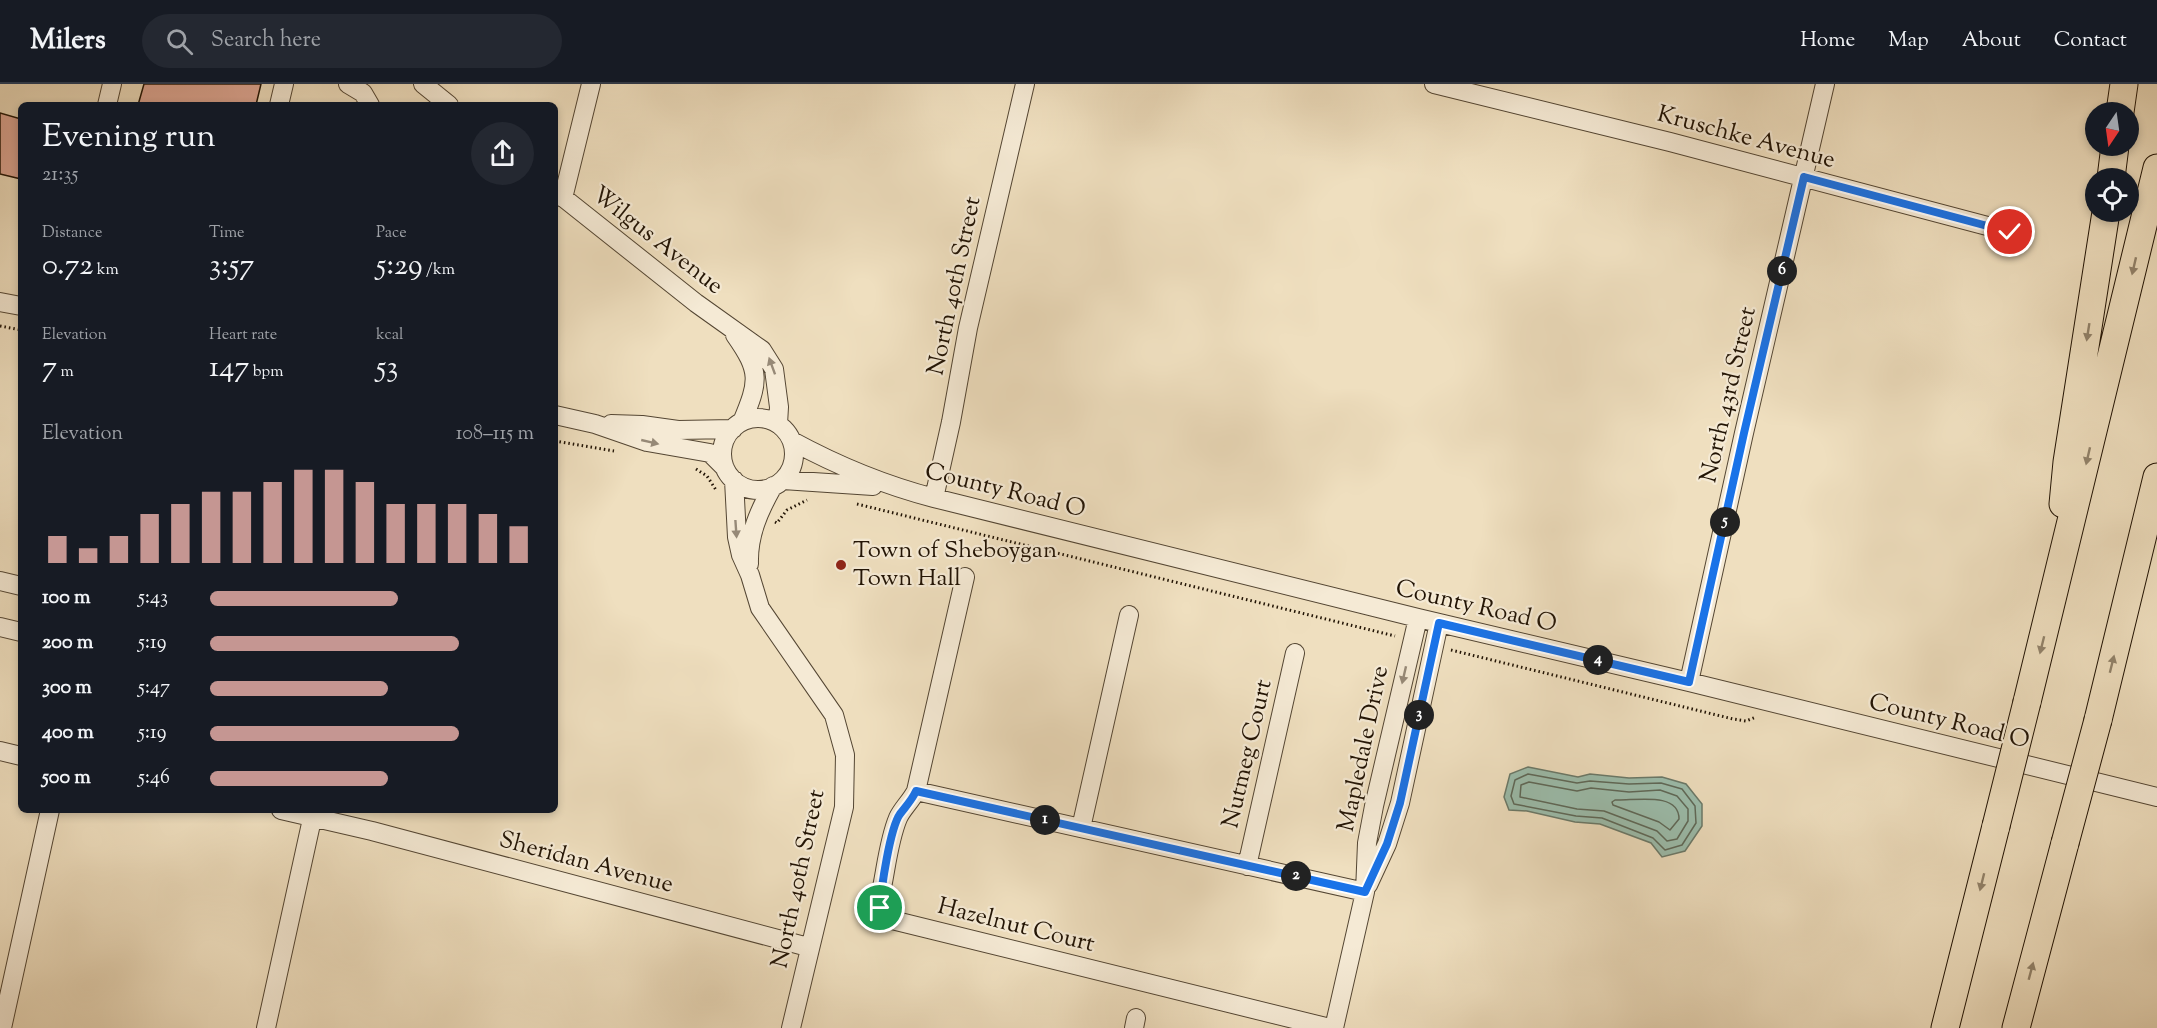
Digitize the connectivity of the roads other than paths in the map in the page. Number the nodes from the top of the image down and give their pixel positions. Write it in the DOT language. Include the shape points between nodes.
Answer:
graph roads {
  1 [pos="112,84"];
  2 [pos="284,84"];
  3 [pos="348,84"];
  4 [pos="423,84"];
  5 [pos="591,84"];
  6 [pos="1025,84"];
  7 [pos="1434,84"];
  8 [pos="1826,84"];
  9 [pos="2124,84"];
  10 [pos="108,102"];
  11 [pos="280,102"];
  12 [pos="368,102"];
  13 [pos="445,102"];
  14 [pos="2121,102"];
  15 [pos="2157,168"];
  16 [pos="1804,177"];
  17 [pos="559,194"];
  18 [pos="2104,222"];
  19 [pos="2010,232"];
  20 [pos="0,302"];
  21 [pos="18,305"];
  22 [pos="730,328"];
  23 [pos="558,416"];
  24 [pos="594,424"];
  25 [pos="778,424"];
  26 [pos="738,425"];
  27 [pos="792,441"];
  28 [pos="730,474"];
  29 [pos="2157,477"];
  30 [pos="778,483"];
  31 [pos="893,487"];
  32 [pos="934,498"];
  33 [pos="2157,520"];
  34 [pos="750,575"];
  35 [pos="965,578"];
  36 [pos="0,581"];
  37 [pos="18,585"];
  38 [pos="2057,586"];
  39 [pos="2126,603"];
  40 [pos="1129,615"];
  41 [pos="1418,618"];
  42 [pos="1439,623"];
  43 [pos="0,627"];
  44 [pos="18,631"];
  45 [pos="1295,653"];
  46 [pos="1689,682"];
  47 [pos="0,751"];
  48 [pos="18,755"];
  49 [pos="916,791"];
  50 [pos="2157,797"];
  51 [pos="49,813"];
  52 [pos="313,813"];
  53 [pos="1081,828"];
  54 [pos="1247,866"];
  55 [pos="1365,892"];
  56 [pos="808,947"];
  57 [pos="2,1028"];
  58 [pos="266,1028"];
  59 [pos="790,1028"];
  60 [pos="1332,1028"];
  61 [pos="1945,1028"];
  62 [pos="2016,1028"];
  1 -- 10 [label="street"];
  2 -- 11 [label="street"];
  3 -- 12 [label="street" via="363,93"];
  4 -- 13 [label="street"];
  5 -- 17 [label="street"];
  6 -- 32 [label="street, North 40th Street" via="968,328"];
  7 -- 16 [label="street, Kruschke Avenue"];
  8 -- 16 [label="street, North 43rd Street"];
  9 -- 14 [label="highway"];
  15 -- 38 [label="highway, one-way"];
  16 -- 19 [label="street, Kruschke Avenue"];
  16 -- 46 [label="street, North 43rd Street"];
  17 -- 22 [label="street, Wilgus Avenue"];
  18 -- 38 [label="highway, one-way" via="2067,462"];
  20 -- 21 [label="street"];
  25 -- 22 [label="street, Wilgus Avenue, one-way" via="772,363 757,344"];
  22 -- 26 [label="street, Wilgus Avenue" via="748,354 755,375 753,397"];
  23 -- 24 [label="street"];
  24 -- 26 [label="street" via="678,430"];
  24 -- 28 [label="street, one-way" via="647,442 710,453"];
  25 -- 26 [label="street" via="754,418"];
  25 -- 27 [label="street"];
  26 -- 28 [label="street" via="723,447"];
  27 -- 30 [label="street" via="794,462"];
  27 -- 31 [label="street, County Road O" via="831,463"];
  28 -- 30 [label="street" via="753,489"];
  28 -- 34 [label="street, North 40th Street, one-way" via="736,537"];
  29 -- 39 [label="highway"];
  30 -- 31 [label="street"];
  30 -- 34 [label="street" via="757,515 749,553"];
  31 -- 32 [label="street, County Road O"];
  32 -- 41 [label="street, County Road O"];
  33 -- 39 [label="highway"];
  34 -- 56 [label="street, North 40th Street" via="760,608 834,715 845,755 844,807"];
  35 -- 49 [label="street"];
  36 -- 37 [label="street"];
  38 -- 61 [label="highway, one-way, bridge"];
  62 -- 39 [label="highway, one-way, bridge"];
  40 -- 53 [label="street"];
  41 -- 42 [label="street, County Road O"];
  41 -- 55 [label="street, Mapledale Drive, one-way" via="1372,815"];
  42 -- 46 [label="street, County Road O"];
  42 -- 55 [label="street, Mapledale Drive" via="1400,803"];
  43 -- 44 [label="street"];
  45 -- 54 [label="street, Nutmeg Court"];
  46 -- 50 [label="street, County Road O"];
  47 -- 48 [label="street"];
  49 -- 53 [label="street"];
  49 -- 60 [label="street, Hazelnut Court" via="899,814 880,897 880,908 892,920"];
  51 -- 57 [label="street"];
  52 -- 56 [label="street, Sheridan Avenue"];
  52 -- 58 [label="street"];
  53 -- 54 [label="street"];
  54 -- 55 [label="street"];
  55 -- 60 [label="street, Mapledale Drive"];
  56 -- 59 [label="street, North 40th Street"];
}
